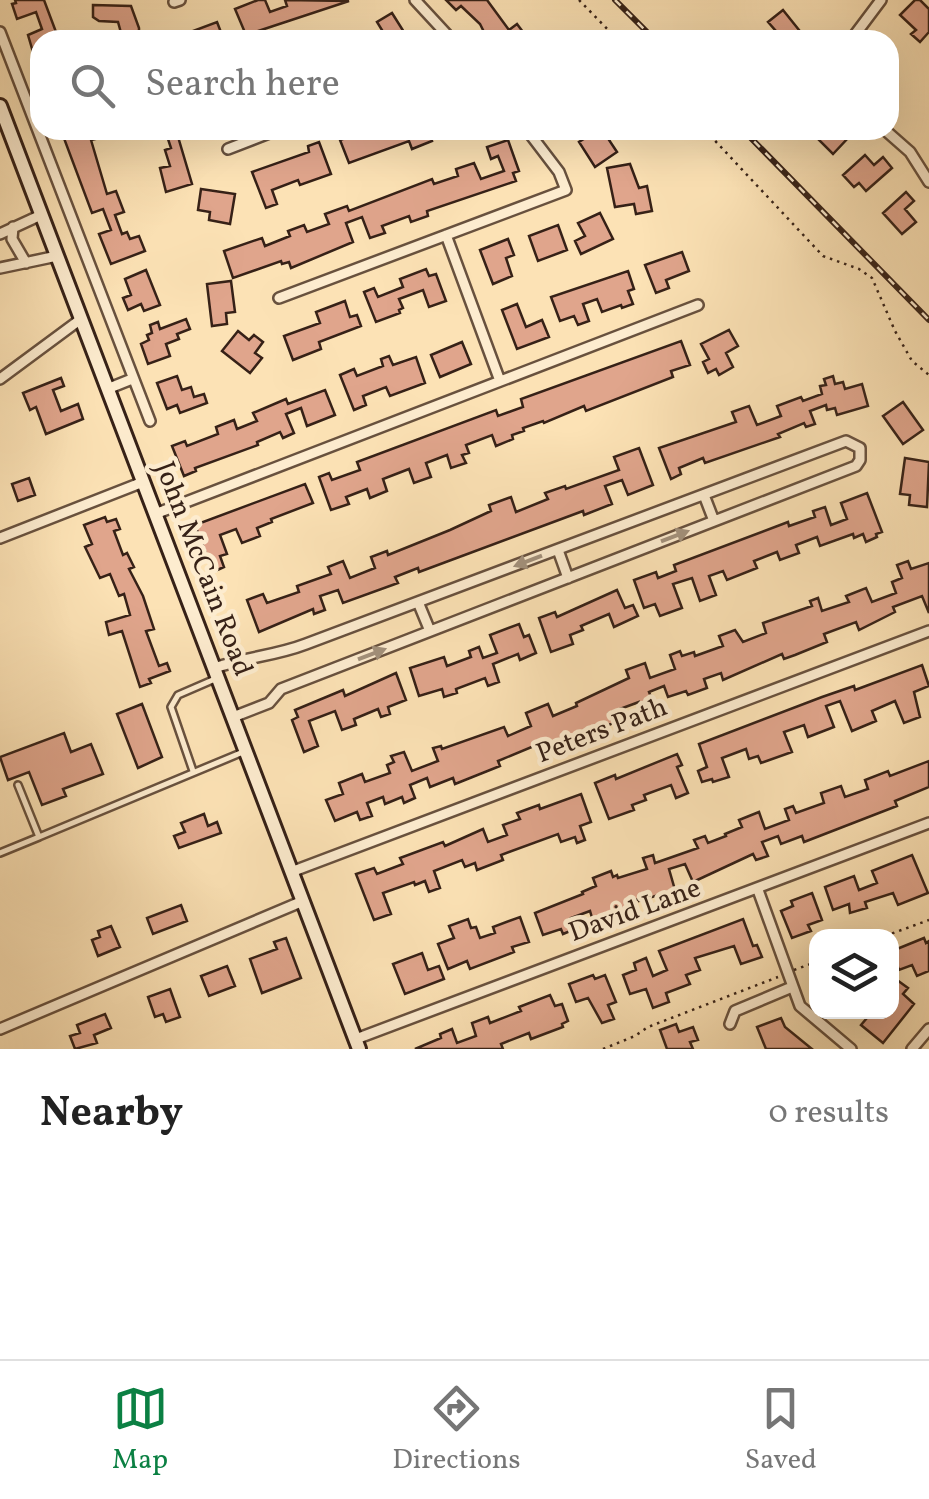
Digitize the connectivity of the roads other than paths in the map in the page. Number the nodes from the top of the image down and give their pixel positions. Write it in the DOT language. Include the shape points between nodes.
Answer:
graph roads {
  1 [pos="415,0"];
  2 [pos="881,0"];
  3 [pos="443,30"];
  4 [pos="859,30"];
  5 [pos="0,32"];
  6 [pos="0,106"];
  7 [pos="30,111"];
  8 [pos="41,140"];
  9 [pos="250,140"];
  10 [pos="535,140"];
  11 [pos="896,140"];
  12 [pos="228,148"];
  13 [pos="929,182"];
  14 [pos="41,214"];
  15 [pos="13,227"];
  16 [pos="0,234"];
  17 [pos="446,235"];
  18 [pos="57,256"];
  19 [pos="26,263"];
  20 [pos="0,268"];
  21 [pos="279,298"];
  22 [pos="698,305"];
  23 [pos="80,319"];
  24 [pos="0,378"];
  25 [pos="132,379"];
  26 [pos="500,381"];
  27 [pos="107,389"];
  28 [pos="150,421"];
  29 [pos="142,482"];
  30 [pos="704,495"];
  31 [pos="155,514"];
  32 [pos="714,522"];
  33 [pos="0,538"];
  34 [pos="558,550"];
  35 [pos="568,578"];
  36 [pos="418,602"];
  37 [pos="430,631"];
  38 [pos="929,632"];
  39 [pos="216,673"];
  40 [pos="233,717"];
  41 [pos="246,751"];
  42 [pos="193,772"];
  43 [pos="18,785"];
  44 [pos="929,822"];
  45 [pos="39,837"];
  46 [pos="0,853"];
  47 [pos="292,872"];
  48 [pos="758,890"];
  49 [pos="303,901"];
  50 [pos="792,987"];
  51 [pos="730,1024"];
  52 [pos="929,1028"];
  53 [pos="0,1029"];
  54 [pos="357,1044"];
  55 [pos="852,1049"];
  56 [pos="912,1049"];
  1 -- 3 [label="street"];
  2 -- 4 [label="street"];
  5 -- 7 [label="street"];
  6 -- 14 [label="main road, John McCain Road"];
  8 -- 25 [label="street"];
  9 -- 12 [label="street"];
  10 -- 17 [label="street" via="566,190"];
  11 -- 13 [label="street"];
  14 -- 15 [label="street"];
  14 -- 18 [label="main road, John McCain Road"];
  15 -- 16 [label="street"];
  15 -- 19 [label="street"];
  17 -- 21 [label="street"];
  17 -- 26 [label="street"];
  18 -- 19 [label="street"];
  18 -- 23 [label="main road, John McCain Road"];
  19 -- 20 [label="street"];
  22 -- 26 [label="street"];
  23 -- 24 [label="street"];
  23 -- 27 [label="main road, John McCain Road"];
  25 -- 27 [label="street"];
  25 -- 28 [label="street"];
  26 -- 31 [label="street"];
  27 -- 29 [label="main road, John McCain Road"];
  29 -- 31 [label="main road, John McCain Road"];
  29 -- 33 [label="street"];
  30 -- 32 [label="street"];
  30 -- 32 [label="street" via="846,441 860,448 856,466"];
  30 -- 34 [label="street"];
  31 -- 39 [label="main road, John McCain Road"];
  35 -- 32 [label="street, one-way"];
  34 -- 35 [label="street"];
  34 -- 36 [label="street, one-way"];
  35 -- 37 [label="street"];
  36 -- 37 [label="street"];
  36 -- 39 [label="street"];
  40 -- 37 [label="street, one-way" via="269,703 281,688"];
  38 -- 47 [label="street, Peters Path"];
  39 -- 40 [label="main road, John McCain Road"];
  39 -- 42 [label="lane" via="178,695 171,707"];
  40 -- 41 [label="main road, John McCain Road"];
  41 -- 42 [label="lane"];
  41 -- 47 [label="main road, John McCain Road"];
  42 -- 45 [label="lane"];
  43 -- 45 [label="lane"];
  44 -- 48 [label="street, David Lane"];
  45 -- 46 [label="lane"];
  47 -- 49 [label="main road, John McCain Road"];
  48 -- 50 [label="street"];
  48 -- 54 [label="street, David Lane"];
  49 -- 53 [label="street"];
  49 -- 54 [label="main road, John McCain Road"];
  50 -- 51 [label="street" via="735,1010"];
  50 -- 55 [label="street" via="800,1006"];
  52 -- 56 [label="street"];
}
